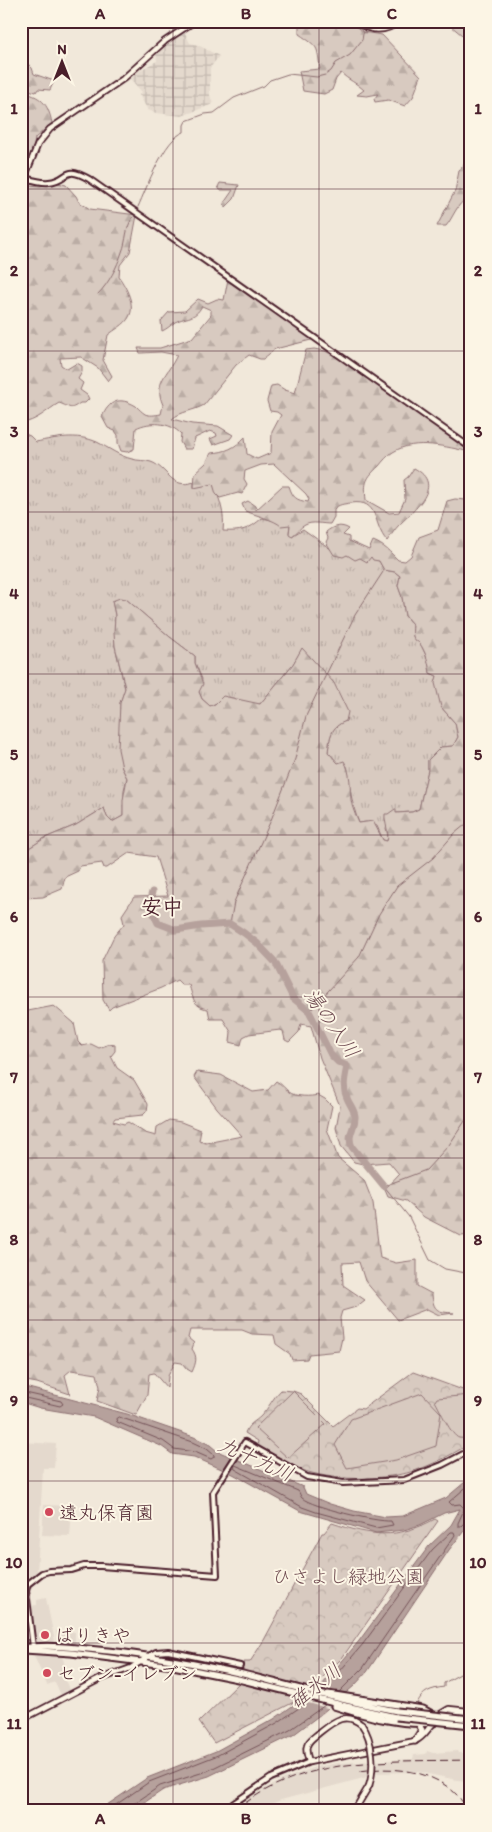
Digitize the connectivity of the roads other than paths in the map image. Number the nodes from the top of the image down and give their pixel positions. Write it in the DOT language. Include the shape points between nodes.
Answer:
graph roads {
  1 [pos="195,21"];
  2 [pos="354,21"];
  3 [pos="400,21"];
  4 [pos="25,178"];
  5 [pos="21,186"];
  6 [pos="471,448"];
  7 [pos="471,1450"];
  8 [pos="21,1649"];
  9 [pos="34,1649"];
  10 [pos="149,1656"];
  11 [pos="142,1661"];
  12 [pos="240,1666"];
  13 [pos="240,1676"];
  14 [pos="471,1698"];
  15 [pos="348,1704"];
  16 [pos="397,1714"];
  17 [pos="470,1714"];
  18 [pos="437,1717"];
  19 [pos="21,1720"];
  20 [pos="417,1723"];
  21 [pos="434,1723"];
  22 [pos="471,1725"];
  23 [pos="463,1726"];
  24 [pos="415,1741"];
  25 [pos="309,1762"];
  26 [pos="222,1811"];
  27 [pos="354,1811"];
  1 -- 4 [label="main road" via="165,41 123,79 50,129 38,144"];
  2 -- 3 [label="main road" via="367,29 378,30 390,28"];
  4 -- 5 [label="main road"];
  4 -- 6 [label="street" via="50,182 74,172 90,179"];
  7 -- 9 [label="street" via="404,1480 343,1483 307,1477 244,1442 213,1496 217,1575 100,1566 42,1573 28,1584 26,1591"];
  8 -- 9 [label="highway"];
  9 -- 10 [label="highway" via="71,1648"];
  9 -- 11 [label="highway"];
  10 -- 11 [label="main road"];
  10 -- 12 [label="street" via="168,1651"];
  10 -- 13 [label="highway"];
  11 -- 13 [label="highway"];
  11 -- 19 [label="main road"];
  13 -- 15 [label="highway" via="277,1683"];
  13 -- 15 [label="highway" via="246,1681"];
  14 -- 17 [label="main road"];
  15 -- 16 [label="highway"];
  15 -- 18 [label="highway" via="423,1709"];
  15 -- 20 [label="highway" via="370,1717"];
  16 -- 17 [label="highway, bridge"];
  16 -- 22 [label="highway, bridge"];
  17 -- 18 [label="main road" via="450,1709"];
  17 -- 21 [label="main road" via="449,1713"];
  17 -- 23 [label="street"];
  18 -- 21 [label="main road"];
  20 -- 21 [label="highway"];
  20 -- 24 [label="highway" via="422,1730"];
  21 -- 24 [label="main road"];
  24 -- 25 [label="main road"];
  25 -- 26 [label="street" via="271,1778"];
  25 -- 27 [label="main road, bridge" via="308,1743 333,1722 349,1718 362,1725 367,1734 372,1775"];
}
